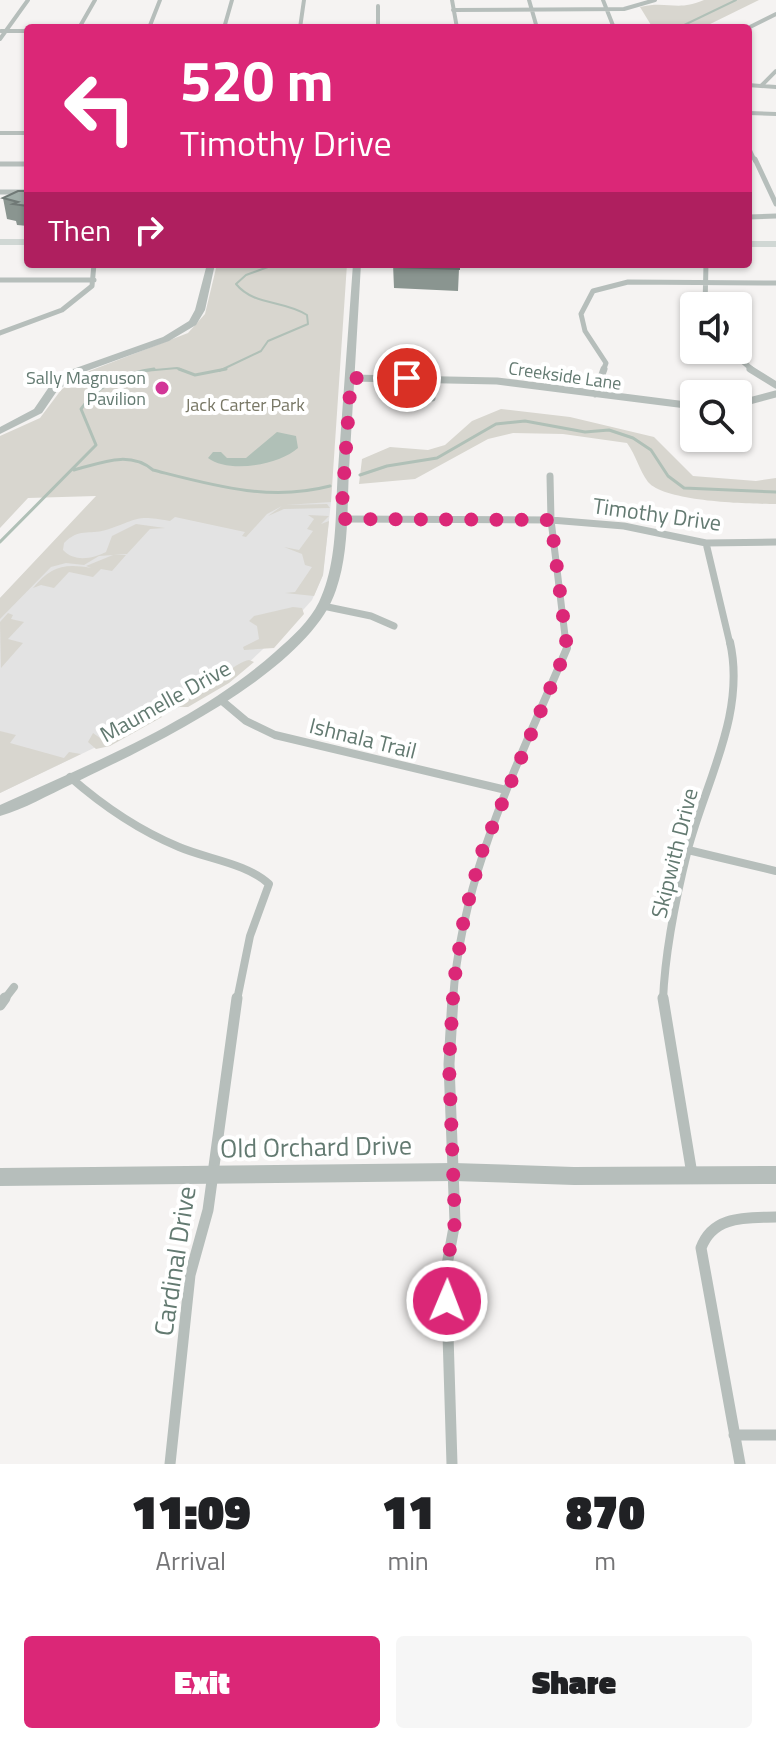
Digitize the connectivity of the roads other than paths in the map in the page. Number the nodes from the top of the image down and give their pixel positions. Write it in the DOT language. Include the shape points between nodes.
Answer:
graph roads {
  1 [pos="28,0"];
  2 [pos="95,0"];
  3 [pos="160,0"];
  4 [pos="232,0"];
  5 [pos="304,0"];
  6 [pos="452,0"];
  7 [pos="529,0"];
  8 [pos="603,0"];
  9 [pos="655,0"];
  10 [pos="378,6"];
  11 [pos="532,9"];
  12 [pos="607,9"];
  13 [pos="453,10"];
  14 [pos="776,14"];
  15 [pos="763,20"];
  16 [pos="776,23"];
  17 [pos="81,24"];
  18 [pos="151,24"];
  19 [pos="225,24"];
  20 [pos="301,24"];
  21 [pos="378,24"];
  22 [pos="456,24"];
  23 [pos="536,24"];
  24 [pos="613,24"];
  25 [pos="752,26"];
  26 [pos="2,31"];
  27 [pos="24,31"];
  28 [pos="0,39"];
  29 [pos="776,71"];
  30 [pos="752,85"];
  31 [pos="761,86"];
  32 [pos="776,87"];
  33 [pos="752,113"];
  34 [pos="776,114"];
  35 [pos="0,133"];
  36 [pos="24,133"];
  37 [pos="752,154"];
  38 [pos="24,164"];
  39 [pos="1,166"];
  40 [pos="0,192"];
  41 [pos="24,192"];
  42 [pos="776,204"];
  43 [pos="776,216"];
  44 [pos="752,217"];
  45 [pos="0,242"];
  46 [pos="24,242"];
  47 [pos="752,244"];
  48 [pos="776,244"];
  49 [pos="0,251"];
  50 [pos="24,251"];
  51 [pos="752,253"];
  52 [pos="776,253"];
  53 [pos="94,268"];
  54 [pos="210,268"];
  55 [pos="357,268"];
  56 [pos="706,268"];
  57 [pos="0,280"];
  58 [pos="94,280"];
  59 [pos="705,282"];
  60 [pos="776,283"];
  61 [pos="705,292"];
  62 [pos="0,333"];
  63 [pos="744,364"];
  64 [pos="351,378"];
  65 [pos="431,379"];
  66 [pos="776,385"];
  67 [pos="595,394"];
  68 [pos="776,394"];
  69 [pos="432,398"];
  70 [pos="752,400"];
  71 [pos="680,404"];
  72 [pos="0,431"];
  73 [pos="550,476"];
  74 [pos="341,519"];
  75 [pos="551,520"];
  76 [pos="776,542"];
  77 [pos="706,543"];
  78 [pos="323,606"];
  79 [pos="394,626"];
  80 [pos="221,700"];
  81 [pos="70,777"];
  82 [pos="506,790"];
  83 [pos="0,811"];
  84 [pos="688,850"];
  85 [pos="776,871"];
  86 [pos="14,987"];
  87 [pos="0,1005"];
  88 [pos="454,1172"];
  89 [pos="211,1174"];
  90 [pos="692,1175"];
  91 [pos="776,1175"];
  92 [pos="0,1177"];
  93 [pos="776,1217"];
  94 [pos="734,1435"];
  95 [pos="776,1435"];
  96 [pos="170,1464"];
  97 [pos="452,1464"];
  98 [pos="740,1464"];
  1 -- 26 [label="street"];
  2 -- 17 [label="street"];
  3 -- 18 [label="street"];
  4 -- 19 [label="street"];
  5 -- 20 [label="street"];
  6 -- 13 [label="street"];
  7 -- 11 [label="street"];
  8 -- 12 [label="street"];
  9 -- 12 [label="street"];
  10 -- 21 [label="street"];
  11 -- 12 [label="street"];
  11 -- 13 [label="street"];
  11 -- 23 [label="street"];
  12 -- 24 [label="street"];
  13 -- 22 [label="street"];
  14 -- 15 [label="street"];
  15 -- 16 [label="street"];
  15 -- 25 [label="street"];
  26 -- 27 [label="street"];
  26 -- 28 [label="street"];
  29 -- 31 [label="street"];
  30 -- 31 [label="street"];
  31 -- 32 [label="street"];
  33 -- 34 [label="street"];
  35 -- 36 [label="street"];
  37 -- 42 [label="street"];
  38 -- 39 [label="street"];
  40 -- 41 [label="street"];
  43 -- 44 [label="street"];
  45 -- 46 [label="main road"];
  47 -- 48 [label="main road"];
  49 -- 50 [label="main road"];
  51 -- 52 [label="main road"];
  53 -- 58 [label="street"];
  54 -- 72 [label="street" via="193,323 166,339 77,371 53,389 38,411"];
  55 -- 64 [label="street, Maumelle Drive"];
  56 -- 59 [label="street"];
  57 -- 58 [label="street"];
  58 -- 62 [label="street" via="86,295 70,306"];
  59 -- 60 [label="street"];
  59 -- 61 [label="street"];
  59 -- 67 [label="street" via="628,282 593,291 581,314 585,331 606,363"];
  63 -- 66 [label="street"];
  64 -- 65 [label="street, Creekside Lane"];
  64 -- 74 [label="street, Maumelle Drive"];
  65 -- 67 [label="street, Creekside Lane" via="497,381"];
  65 -- 69 [label="street"];
  67 -- 71 [label="street, Creekside Lane"];
  68 -- 70 [label="street"];
  73 -- 75 [label="street"];
  74 -- 75 [label="street, Timothy Drive"];
  74 -- 78 [label="street, Maumelle Drive" via="336,571"];
  75 -- 77 [label="street, Timothy Drive" via="620,526"];
  75 -- 82 [label="street" via="567,648"];
  76 -- 77 [label="street, Timothy Drive"];
  77 -- 84 [label="street, Skipwith Drive" via="736,669 733,707"];
  78 -- 79 [label="street"];
  78 -- 80 [label="street, Maumelle Drive" via="292,644"];
  80 -- 81 [label="street, Maumelle Drive"];
  80 -- 82 [label="street, Ishnala Trail" via="246,721 275,735"];
  81 -- 83 [label="street, Maumelle Drive"];
  81 -- 89 [label="street, Cardinal Drive" via="138,830 267,880 239,982"];
  82 -- 88 [label="street" via="481,854 454,982 449,1064"];
  84 -- 85 [label="street"];
  84 -- 90 [label="street, Skipwith Drive" via="662,1011"];
  86 -- 87 [label="street"];
  88 -- 89 [label="street, Old Orchard Drive"];
  88 -- 90 [label="street, Old Orchard Drive"];
  88 -- 97 [label="street" via="455,1222 446,1270"];
  89 -- 92 [label="street, Old Orchard Drive"];
  89 -- 96 [label="street, Cardinal Drive" via="208,1210 190,1275"];
  90 -- 91 [label="street, Old Orchard Drive"];
  93 -- 94 [label="street" via="732,1219 708,1232 701,1248"];
  94 -- 95 [label="street"];
  94 -- 98 [label="street"];
}
